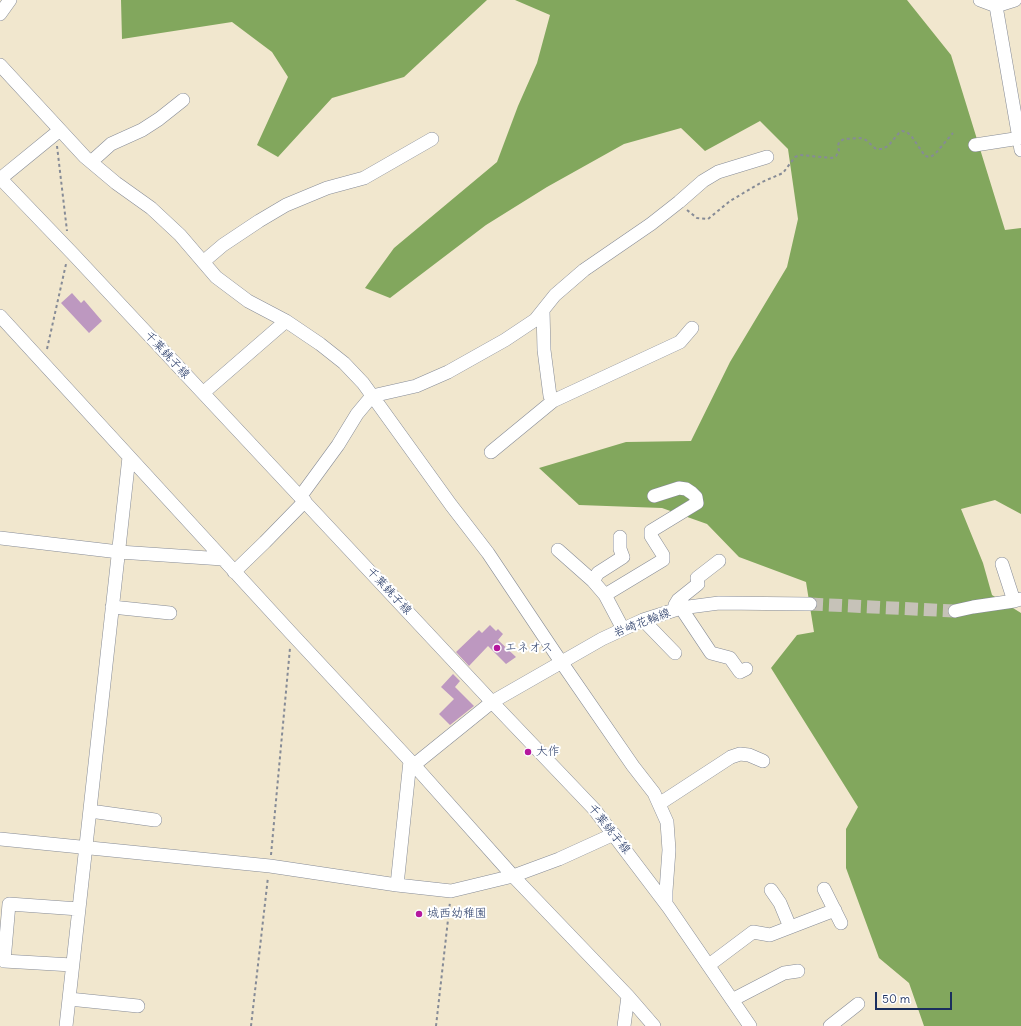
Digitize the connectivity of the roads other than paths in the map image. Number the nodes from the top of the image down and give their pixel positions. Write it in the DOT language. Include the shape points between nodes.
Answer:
graph roads {
  1 [pos="10,0"];
  2 [pos="980,0"];
  3 [pos="1015,0"];
  4 [pos="996,6"];
  5 [pos="0,14"];
  6 [pos="0,65"];
  7 [pos="1016,88"];
  8 [pos="183,100"];
  9 [pos="60,130"];
  10 [pos="432,139"];
  11 [pos="1020,142"];
  12 [pos="975,145"];
  13 [pos="767,156"];
  14 [pos="91,162"];
  15 [pos="0,179"];
  16 [pos="203,262"];
  17 [pos="543,310"];
  18 [pos="0,316"];
  19 [pos="286,321"];
  20 [pos="692,328"];
  21 [pos="203,393"];
  22 [pos="372,396"];
  23 [pos="553,401"];
  24 [pos="491,452"];
  25 [pos="129,457"];
  26 [pos="654,496"];
  27 [pos="302,499"];
  28 [pos="620,537"];
  29 [pos="0,538"];
  30 [pos="558,550"];
  31 [pos="118,552"];
  32 [pos="223,559"];
  33 [pos="719,561"];
  34 [pos="1002,564"];
  35 [pos="234,572"];
  36 [pos="593,581"];
  37 [pos="604,595"];
  38 [pos="1017,600"];
  39 [pos="810,604"];
  40 [pos="112,607"];
  41 [pos="677,609"];
  42 [pos="954,611"];
  43 [pos="170,613"];
  44 [pos="643,620"];
  45 [pos="623,629"];
  46 [pos="675,653"];
  47 [pos="562,662"];
  48 [pos="746,669"];
  49 [pos="492,702"];
  50 [pos="763,761"];
  51 [pos="412,763"];
  52 [pos="659,804"];
  53 [pos="90,811"];
  54 [pos="155,820"];
  55 [pos="614,834"];
  56 [pos="0,839"];
  57 [pos="85,848"];
  58 [pos="514,876"];
  59 [pos="397,885"];
  60 [pos="824,889"];
  61 [pos="771,890"];
  62 [pos="666,904"];
  63 [pos="79,909"];
  64 [pos="834,910"];
  65 [pos="841,923"];
  66 [pos="790,927"];
  67 [pos="72,965"];
  68 [pos="709,965"];
  69 [pos="798,971"];
  70 [pos="628,996"];
  71 [pos="69,999"];
  72 [pos="732,1000"];
  73 [pos="858,1004"];
  74 [pos="138,1006"];
  75 [pos="66,1026"];
  76 [pos="624,1026"];
  77 [pos="654,1026"];
  78 [pos="750,1026"];
  79 [pos="830,1026"];
  1 -- 5 [label="street"];
  2 -- 4 [label="street"];
  3 -- 4 [label="street"];
  4 -- 7 [label="street"];
  6 -- 9 [label="street"];
  7 -- 11 [label="street"];
  8 -- 14 [label="street" via="142,130 111,144"];
  9 -- 14 [label="street"];
  9 -- 15 [label="street"];
  10 -- 16 [label="street" via="364,178 327,188 286,205 223,245"];
  11 -- 12 [label="street"];
  13 -- 17 [label="street" via="718,172 703,181 651,224 584,270 555,295"];
  14 -- 16 [label="street" via="151,208 180,235"];
  15 -- 21 [label="street, 千葉銚子線"];
  16 -- 19 [label="street" via="216,277 248,301"];
  17 -- 22 [label="street" via="535,320 505,340 448,372 416,386"];
  17 -- 23 [label="street" via="544,350 550,396"];
  18 -- 25 [label="street"];
  19 -- 21 [label="street"];
  19 -- 22 [label="street" via="344,363"];
  20 -- 23 [label="street" via="680,342"];
  21 -- 27 [label="street, 千葉銚子線"];
  22 -- 27 [label="street" via="357,414"];
  22 -- 47 [label="street" via="488,553"];
  23 -- 24 [label="street"];
  25 -- 31 [label="street"];
  25 -- 32 [label="street"];
  26 -- 37 [label="street" via="679,488 686,489 696,497 697,503 651,531 663,560"];
  27 -- 35 [label="street" via="265,542"];
  27 -- 49 [label="street, 千葉銚子線"];
  28 -- 36 [label="street" via="623,557 598,573"];
  29 -- 31 [label="street"];
  30 -- 36 [label="street"];
  31 -- 32 [label="street"];
  31 -- 40 [label="street"];
  32 -- 35 [label="street"];
  33 -- 41 [label="street" via="697,578 698,584 678,600"];
  34 -- 38 [label="street"];
  35 -- 51 [label="street"];
  36 -- 37 [label="street"];
  37 -- 45 [label="street"];
  38 -- 42 [label="street"];
  39 -- 41 [label="street, 岩崎花輪線" via="719,603"];
  40 -- 43 [label="street"];
  40 -- 53 [label="street"];
  41 -- 44 [label="street, 岩崎花輪線"];
  41 -- 48 [label="street" via="711,654 730,658 740,672"];
  44 -- 45 [label="street, 岩崎花輪線"];
  44 -- 46 [label="street"];
  45 -- 47 [label="street, 岩崎花輪線"];
  47 -- 49 [label="street, 岩崎花輪線"];
  47 -- 52 [label="street" via="654,793"];
  49 -- 51 [label="street, 岩崎花輪線"];
  49 -- 55 [label="street, 千葉銚子線" via="594,809"];
  50 -- 52 [label="street" via="749,755 731,757"];
  51 -- 58 [label="street"];
  51 -- 59 [label="street"];
  52 -- 62 [label="street" via="667,822 669,850"];
  53 -- 54 [label="street"];
  53 -- 57 [label="street"];
  55 -- 58 [label="street"];
  55 -- 62 [label="street, 千葉銚子線"];
  56 -- 57 [label="street"];
  57 -- 59 [label="street" via="270,866"];
  57 -- 63 [label="street"];
  58 -- 59 [label="street" via="451,891"];
  58 -- 70 [label="street"];
  60 -- 64 [label="street"];
  61 -- 66 [label="street" via="780,903"];
  62 -- 68 [label="street, 千葉銚子線"];
  63 -- 67 [label="street"];
  63 -- 67 [label="street" via="8,904 4,961"];
  64 -- 65 [label="street"];
  64 -- 66 [label="street"];
  66 -- 68 [label="street" via="770,935 753,932"];
  67 -- 71 [label="street"];
  68 -- 72 [label="street, 千葉銚子線"];
  69 -- 72 [label="street" via="784,973"];
  70 -- 76 [label="street"];
  70 -- 77 [label="street"];
  71 -- 74 [label="street"];
  71 -- 75 [label="street"];
  72 -- 78 [label="street, 千葉銚子線"];
  73 -- 79 [label="street"];
}
